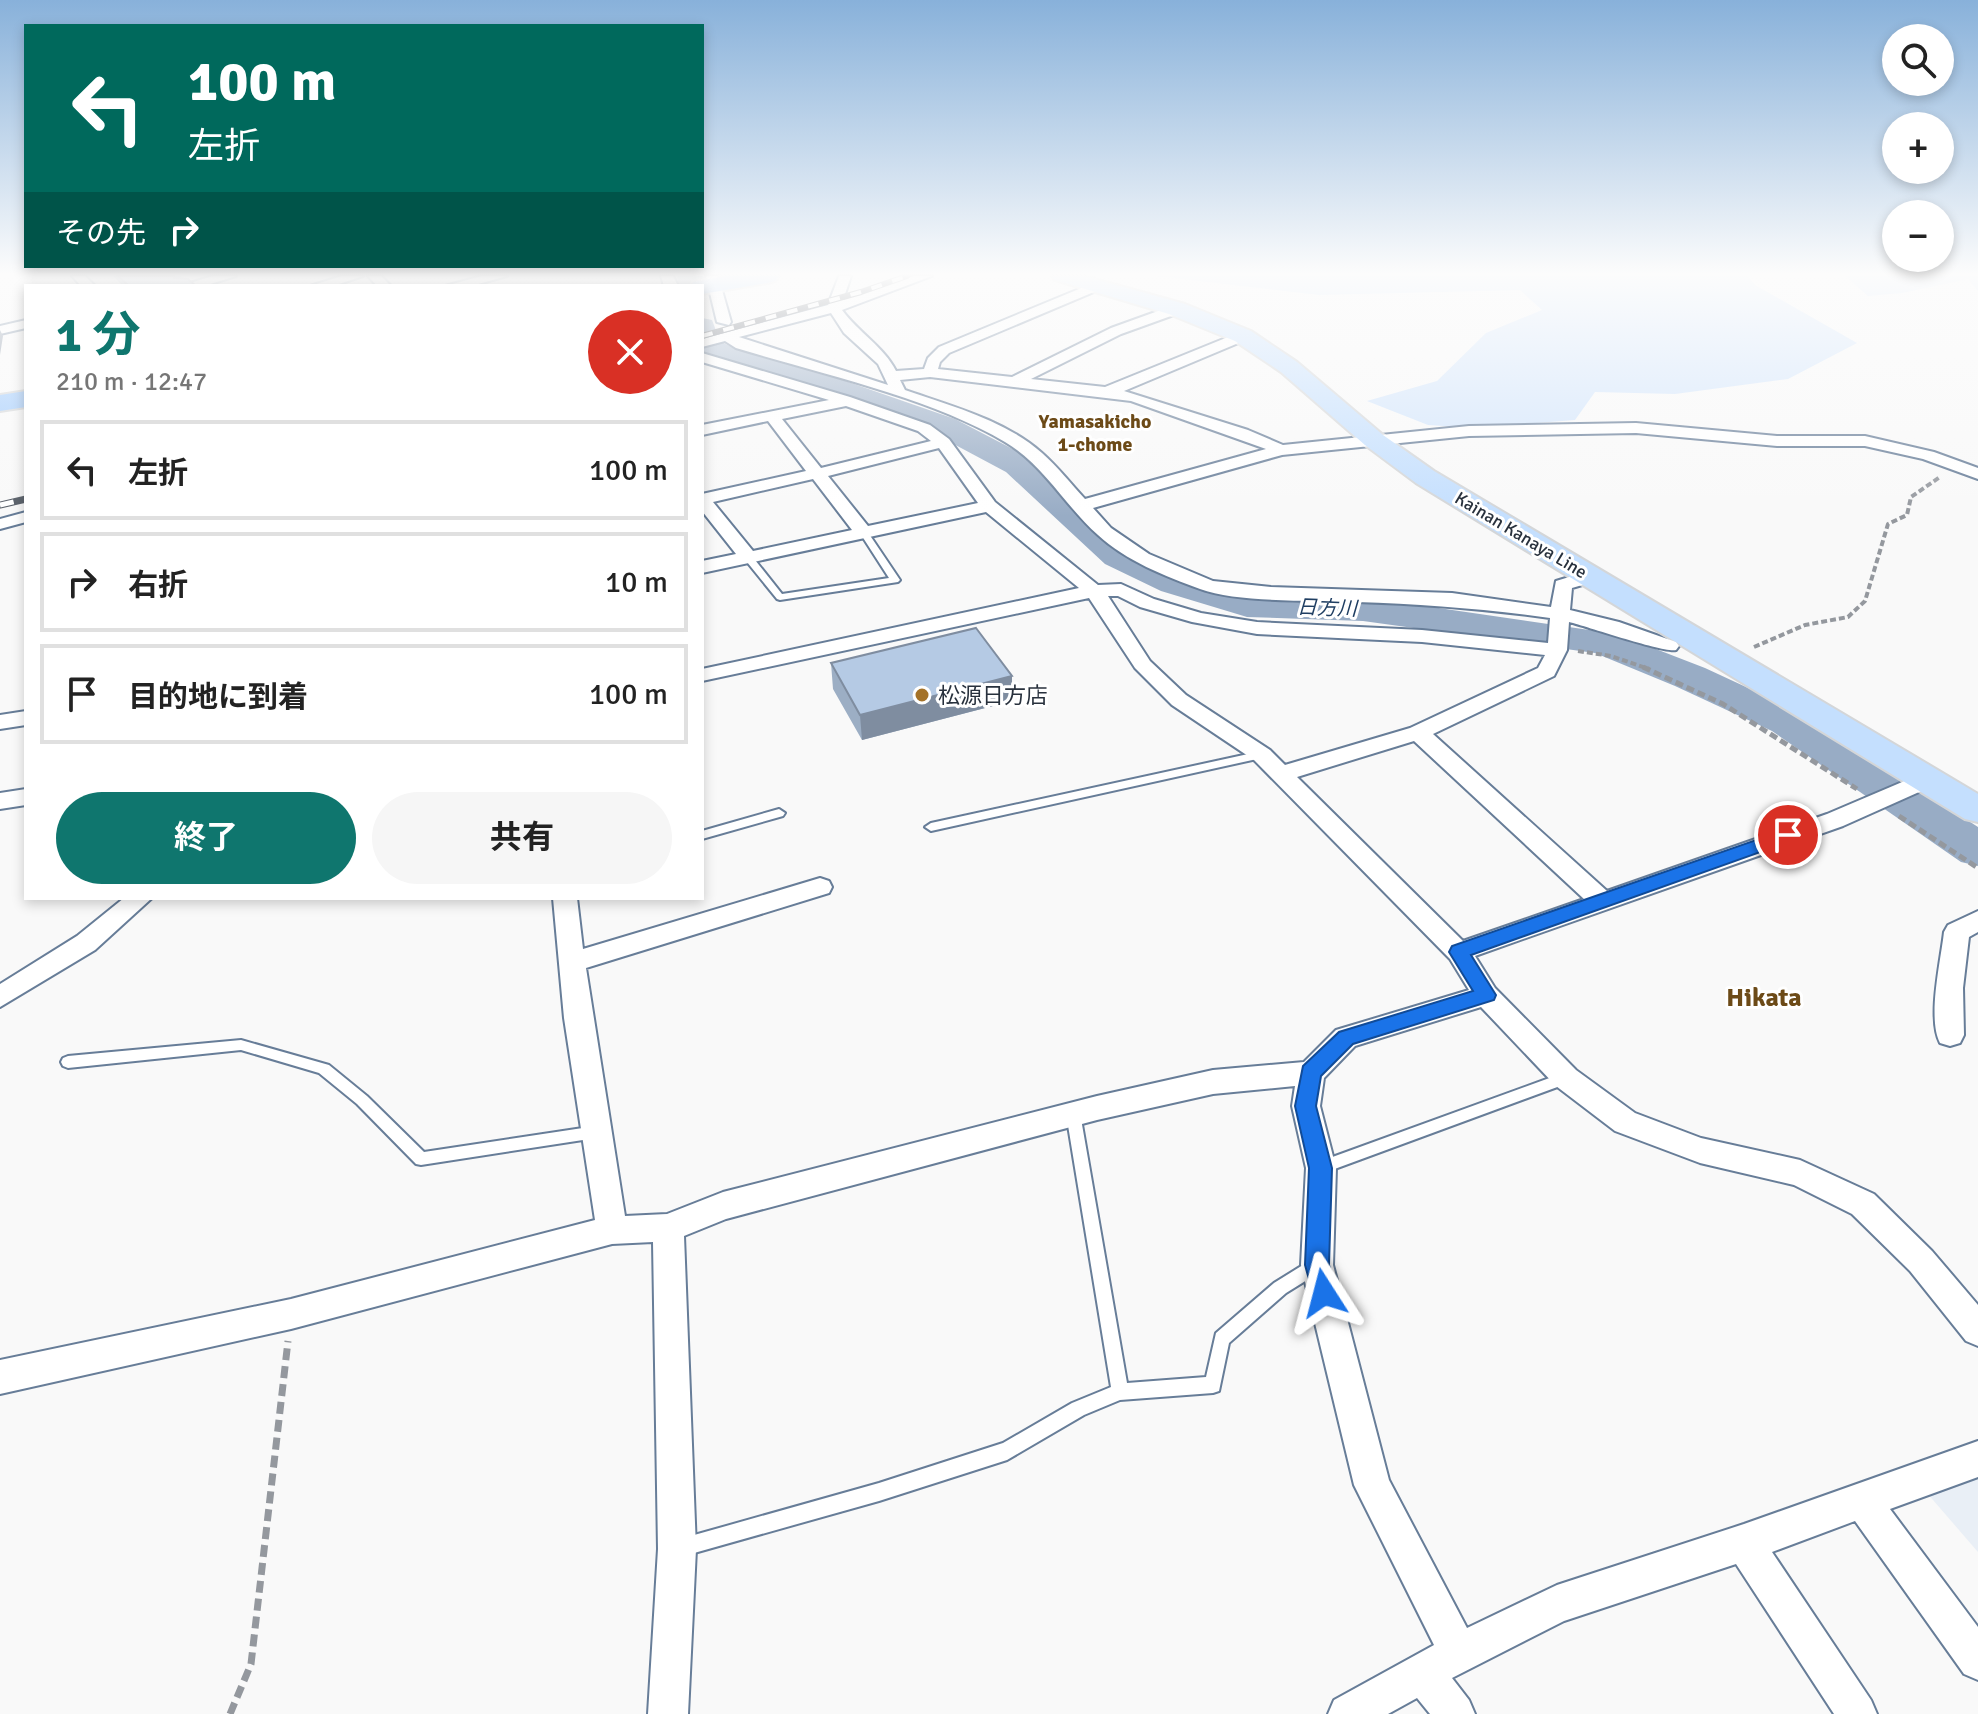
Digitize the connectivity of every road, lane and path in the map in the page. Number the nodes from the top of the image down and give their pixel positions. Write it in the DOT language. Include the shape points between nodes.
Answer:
graph roads {
  1 [pos="770,356"];
  2 [pos="877,356"];
  3 [pos="938,356"];
  4 [pos="1066,356"];
  5 [pos="1194,356"];
  6 [pos="1273,356"];
  7 [pos="704,358"];
  8 [pos="930,373"];
  9 [pos="890,376"];
  10 [pos="1012,383"];
  11 [pos="1107,392"];
  12 [pos="24,399"];
  13 [pos="847,401"];
  14 [pos="0,403"];
  15 [pos="898,405"];
  16 [pos="772,416"];
  17 [pos="704,430"];
  18 [pos="1374,440"];
  19 [pos="943,442"];
  20 [pos="1281,450"];
  21 [pos="1956,466"];
  22 [pos="816,473"];
  23 [pos="1978,474"];
  24 [pos="704,499"];
  25 [pos="704,502"];
  26 [pos="989,506"];
  27 [pos="1080,506"];
  28 [pos="24,518"];
  29 [pos="0,524"];
  30 [pos="864,533"];
  31 [pos="748,557"];
  32 [pos="704,567"];
  33 [pos="1589,577"];
  34 [pos="1094,591"];
  35 [pos="1561,617"];
  36 [pos="1669,646"];
  37 [pos="1557,648"];
  38 [pos="1731,659"];
  39 [pos="704,675"];
  40 [pos="24,718"];
  41 [pos="0,722"];
  42 [pos="1418,733"];
  43 [pos="1262,755"];
  44 [pos="1281,774"];
  45 [pos="1917,784"];
  46 [pos="24,797"];
  47 [pos="0,801"];
  48 [pos="1879,801"];
  49 [pos="1978,810"];
  50 [pos="779,813"];
  51 [pos="931,827"];
  52 [pos="704,834"];
  53 [pos="1978,868"];
  54 [pos="820,887"];
  55 [pos="138,900"];
  56 [pos="565,900"];
  57 [pos="1602,901"];
  58 [pos="1978,920"];
  59 [pos="1459,952"];
  60 [pos="571,963"];
  61 [pos="1486,995"];
  62 [pos="0,997"];
  63 [pos="1950,1035"];
  64 [pos="68,1062"];
  65 [pos="1311,1073"];
  66 [pos="1566,1078"];
  67 [pos="1073,1113"];
  68 [pos="596,1132"];
  69 [pos="1321,1168"];
  70 [pos="668,1228"];
  71 [pos="612,1230"];
  72 [pos="1317,1265"];
  73 [pos="291,1314"];
  74 [pos="1978,1330"];
  75 [pos="0,1377"];
  76 [pos="1120,1392"];
  77 [pos="1978,1459"];
  78 [pos="1863,1502"];
  79 [pos="1744,1543"];
  80 [pos="677,1549"];
  81 [pos="1459,1653"];
  82 [pos="1978,1660"];
  83 [pos="1423,1673"];
  84 [pos="230,1714"];
  85 [pos="668,1714"];
  86 [pos="1348,1714"];
  87 [pos="1455,1714"];
  88 [pos="1857,1714"];
  1 -- 15 [label="street"];
  2 -- 9 [label="street"];
  3 -- 8 [label="street"];
  4 -- 10 [label="street"];
  5 -- 11 [label="street"];
  6 -- 18 [label="main road, Kainan Kanaya Line"];
  7 -- 13 [label="street"];
  8 -- 9 [label="street"];
  8 -- 10 [label="street"];
  9 -- 15 [label="street"];
  10 -- 11 [label="street"];
  11 -- 20 [label="street" via="1213,423"];
  12 -- 14 [label="highway"];
  13 -- 15 [label="street"];
  13 -- 16 [label="street"];
  15 -- 19 [label="street"];
  15 -- 27 [label="street" via="966,417 1010,438 1036,456"];
  16 -- 17 [label="street"];
  16 -- 22 [label="street"];
  18 -- 20 [label="street"];
  18 -- 21 [label="street" via="1469,431 1636,428 1777,441 1865,441"];
  18 -- 33 [label="main road, Kainan Kanaya Line"];
  19 -- 22 [label="street"];
  19 -- 26 [label="street"];
  20 -- 27 [label="street"];
  21 -- 23 [label="street"];
  21 -- 38 [label="path" via="1911,497 1907,515 1888,524 1865,601 1848,617 1805,625"];
  22 -- 24 [label="street"];
  22 -- 30 [label="street"];
  25 -- 31 [label="street"];
  26 -- 30 [label="street"];
  26 -- 34 [label="street"];
  27 -- 35 [label="street" via="1105,532 1143,558 1209,586 1452,599"];
  28 -- 29 [label="street"];
  30 -- 31 [label="street"];
  30 -- 31 [label="lane" via="895,580 780,597"];
  31 -- 32 [label="street"];
  33 -- 35 [label="street" via="1563,585"];
  33 -- 38 [label="main road, Kainan Kanaya Line"];
  34 -- 37 [label="street" via="1121,590 1186,614 1257,628"];
  34 -- 39 [label="street"];
  34 -- 43 [label="street" via="1142,664 1179,700"];
  35 -- 36 [label="street" via="1612,626"];
  35 -- 37 [label="street"];
  37 -- 42 [label="street" via="1547,672"];
  37 -- 48 [label="path" via="1623,658 1649,669 1779,737"];
  38 -- 45 [label="main road, Kainan Kanaya Line"];
  40 -- 41 [label="street"];
  42 -- 44 [label="street"];
  42 -- 57 [label="street"];
  43 -- 44 [label="street"];
  43 -- 51 [label="lane"];
  44 -- 59 [label="street"];
  45 -- 48 [label="street"];
  45 -- 49 [label="main road, Kainan Kanaya Line"];
  46 -- 47 [label="street"];
  48 -- 53 [label="path"];
  48 -- 57 [label="street"];
  50 -- 52 [label="lane"];
  54 -- 60 [label="street"];
  55 -- 62 [label="street" via="86,943"];
  56 -- 60 [label="street"];
  57 -- 59 [label="street"];
  58 -- 63 [label="street" via="1957,932"];
  59 -- 61 [label="street"];
  60 -- 68 [label="street"];
  61 -- 65 [label="street" via="1346,1038"];
  61 -- 66 [label="street"];
  64 -- 68 [label="lane" via="241,1045 324,1069 421,1159"];
  65 -- 67 [label="street" via="1213,1082"];
  65 -- 69 [label="street" via="1306,1106"];
  66 -- 69 [label="lane"];
  66 -- 74 [label="street" via="1625,1122 1700,1150 1800,1173 1863,1204 1921,1261"];
  67 -- 70 [label="street" via="723,1206"];
  67 -- 76 [label="lane"];
  68 -- 71 [label="street"];
  69 -- 72 [label="street"];
  70 -- 71 [label="street"];
  70 -- 80 [label="street"];
  71 -- 73 [label="street"];
  72 -- 76 [label="lane" via="1280,1288 1222,1339 1213,1385"];
  72 -- 81 [label="street" via="1372,1485"];
  73 -- 75 [label="street"];
  73 -- 84 [label="path" via="251,1664"];
  76 -- 80 [label="lane" via="1078,1409 1007,1451"];
  77 -- 78 [label="street"];
  78 -- 79 [label="street"];
  78 -- 82 [label="street"];
  79 -- 81 [label="street" via="1557,1604"];
  79 -- 88 [label="street"];
  80 -- 85 [label="street"];
  81 -- 83 [label="street"];
  83 -- 86 [label="street"];
  83 -- 87 [label="street"];
}
